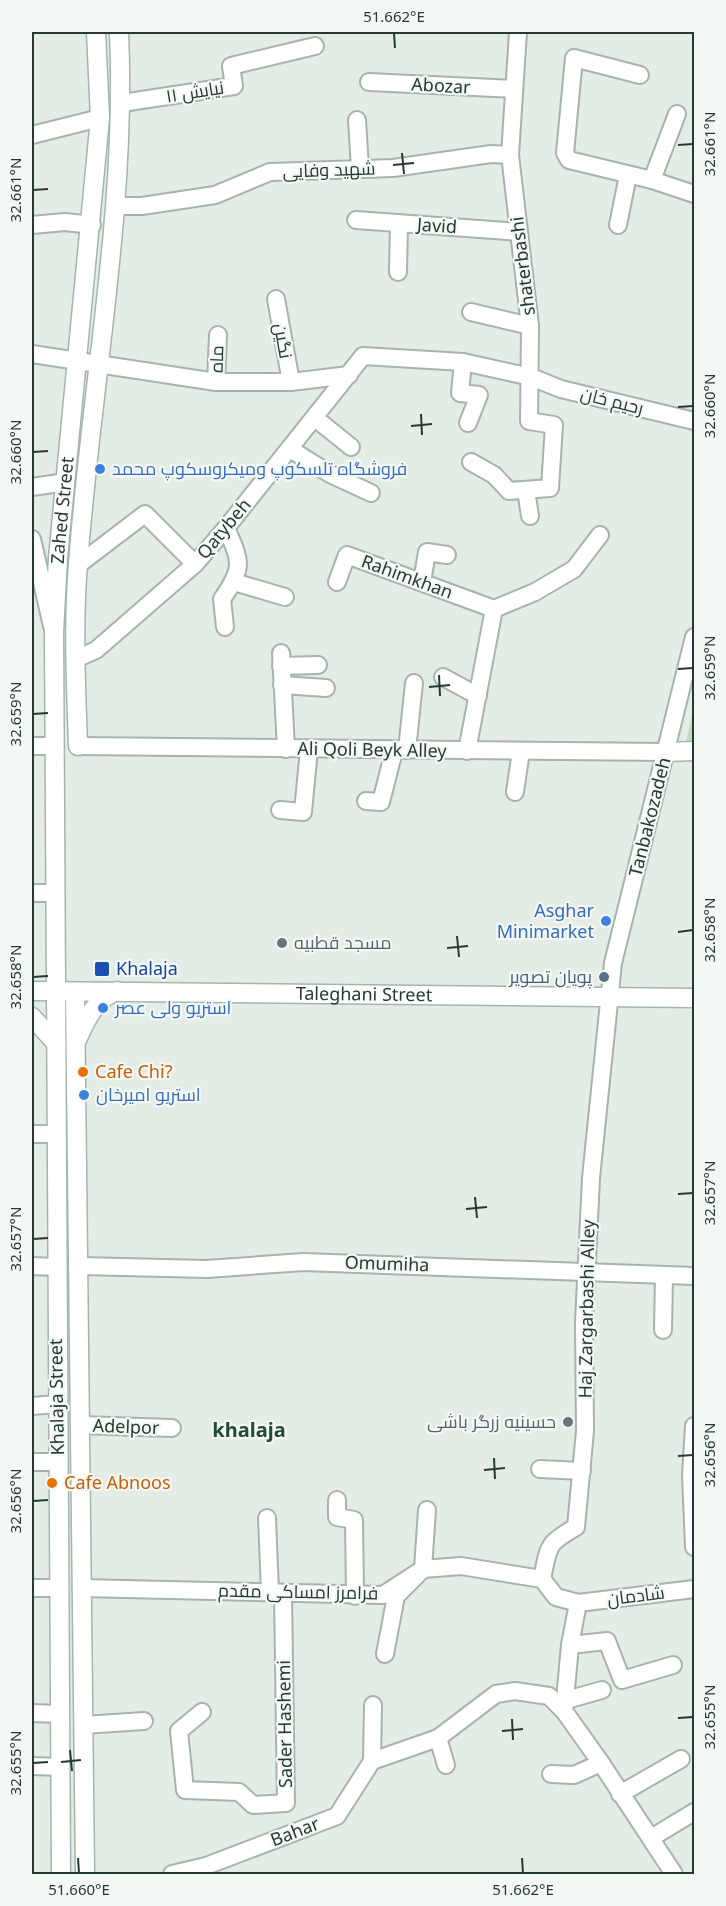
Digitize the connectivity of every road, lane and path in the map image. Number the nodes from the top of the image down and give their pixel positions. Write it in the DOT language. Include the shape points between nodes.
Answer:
graph roads {
  1 [pos="96,32"];
  2 [pos="119,32"];
  3 [pos="518,32"];
  4 [pos="315,46"];
  5 [pos="640,75"];
  6 [pos="369,82"];
  7 [pos="513,89"];
  8 [pos="122,103"];
  9 [pos="677,114"];
  10 [pos="100,118"];
  11 [pos="357,120"];
  12 [pos="32,135"];
  13 [pos="510,155"];
  14 [pos="360,168"];
  15 [pos="628,175"];
  16 [pos="652,180"];
  17 [pos="694,194"];
  18 [pos="116,206"];
  19 [pos="356,220"];
  20 [pos="399,223"];
  21 [pos="32,225"];
  22 [pos="92,225"];
  23 [pos="618,225"];
  24 [pos="519,232"];
  25 [pos="398,272"];
  26 [pos="276,299"];
  27 [pos="471,312"];
  28 [pos="530,326"];
  29 [pos="218,335"];
  30 [pos="32,354"];
  31 [pos="76,362"];
  32 [pos="463,362"];
  33 [pos="99,366"];
  34 [pos="349,375"];
  35 [pos="531,377"];
  36 [pos="216,382"];
  37 [pos="291,382"];
  38 [pos="315,418"];
  39 [pos="694,421"];
  40 [pos="468,423"];
  41 [pos="351,447"];
  42 [pos="290,449"];
  43 [pos="471,462"];
  44 [pos="66,482"];
  45 [pos="32,487"];
  46 [pos="526,490"];
  47 [pos="371,493"];
  48 [pos="530,516"];
  49 [pos="226,528"];
  50 [pos="600,535"];
  51 [pos="32,539"];
  52 [pos="447,555"];
  53 [pos="195,564"];
  54 [pos="78,565"];
  55 [pos="234,582"];
  56 [pos="337,582"];
  57 [pos="422,582"];
  58 [pos="285,597"];
  59 [pos="494,609"];
  60 [pos="225,627"];
  61 [pos="54,632"];
  62 [pos="694,637"];
  63 [pos="76,659"];
  64 [pos="318,665"];
  65 [pos="443,677"];
  66 [pos="414,683"];
  67 [pos="282,685"];
  68 [pos="326,688"];
  69 [pos="478,696"];
  70 [pos="32,746"];
  71 [pos="55,746"];
  72 [pos="78,746"];
  73 [pos="286,749"];
  74 [pos="309,749"];
  75 [pos="400,751"];
  76 [pos="467,751"];
  77 [pos="521,751"];
  78 [pos="666,752"];
  79 [pos="694,752"];
  80 [pos="515,792"];
  81 [pos="366,801"];
  82 [pos="280,810"];
  83 [pos="32,892"];
  84 [pos="54,893"];
  85 [pos="32,991"];
  86 [pos="118,991"];
  87 [pos="54,992"];
  88 [pos="75,992"];
  89 [pos="609,997"];
  90 [pos="694,998"];
  91 [pos="32,1017"];
  92 [pos="76,1041"];
  93 [pos="56,1043"];
  94 [pos="56,1065"];
  95 [pos="76,1065"];
  96 [pos="32,1134"];
  97 [pos="56,1134"];
  98 [pos="32,1266"];
  99 [pos="80,1266"];
  100 [pos="56,1267"];
  101 [pos="586,1274"];
  102 [pos="664,1276"];
  103 [pos="694,1276"];
  104 [pos="663,1330"];
  105 [pos="57,1404"];
  106 [pos="32,1406"];
  107 [pos="80,1425"];
  108 [pos="694,1426"];
  109 [pos="172,1428"];
  110 [pos="32,1462"];
  111 [pos="58,1462"];
  112 [pos="540,1469"];
  113 [pos="582,1471"];
  114 [pos="693,1496"];
  115 [pos="337,1500"];
  116 [pos="427,1510"];
  117 [pos="81,1516"];
  118 [pos="59,1517"];
  119 [pos="267,1518"];
  120 [pos="694,1547"];
  121 [pos="423,1569"];
  122 [pos="542,1579"];
  123 [pos="32,1587"];
  124 [pos="58,1588"];
  125 [pos="81,1588"];
  126 [pos="694,1589"];
  127 [pos="277,1593"];
  128 [pos="355,1596"];
  129 [pos="578,1604"];
  130 [pos="570,1645"];
  131 [pos="385,1654"];
  132 [pos="673,1665"];
  133 [pos="602,1690"];
  134 [pos="374,1705"];
  135 [pos="563,1706"];
  136 [pos="202,1712"];
  137 [pos="32,1713"];
  138 [pos="59,1714"];
  139 [pos="144,1720"];
  140 [pos="83,1725"];
  141 [pos="438,1738"];
  142 [pos="681,1759"];
  143 [pos="372,1761"];
  144 [pos="601,1762"];
  145 [pos="446,1765"];
  146 [pos="32,1766"];
  147 [pos="60,1767"];
  148 [pos="551,1774"];
  149 [pos="620,1794"];
  150 [pos="694,1812"];
  151 [pos="85,1835"];
  152 [pos="61,1836"];
  153 [pos="651,1838"];
  154 [pos="61,1875"];
  155 [pos="86,1875"];
  156 [pos="172,1875"];
  157 [pos="674,1875"];
  1 -- 10 [label="main road, Zahed Street"];
  2 -- 8 [label="main road, Zahed Street"];
  3 -- 7 [label="street"];
  4 -- 8 [label="street, نیایش ۱۱" via="231,66 234,86"];
  5 -- 15 [label="street" via="574,58 565,153 569,160"];
  6 -- 7 [label="street, Abozar"];
  7 -- 13 [label="street"];
  8 -- 18 [label="main road, Zahed Street"];
  9 -- 16 [label="street"];
  10 -- 12 [label="street"];
  10 -- 22 [label="main road, Zahed Street"];
  11 -- 14 [label="street"];
  13 -- 14 [label="street, شهید وفایی"];
  13 -- 24 [label="street, shaterbashi"];
  14 -- 18 [label="street, شهید وفایی" via="270,172 215,195"];
  15 -- 16 [label="street"];
  15 -- 23 [label="street"];
  16 -- 17 [label="street"];
  18 -- 33 [label="main road, Zahed Street"];
  19 -- 20 [label="street, Javid"];
  20 -- 24 [label="street, Javid"];
  20 -- 25 [label="street"];
  21 -- 22 [label="street"];
  22 -- 31 [label="main road, Zahed Street"];
  24 -- 28 [label="street, shaterbashi"];
  26 -- 37 [label="street, نگین"];
  27 -- 28 [label="street"];
  28 -- 35 [label="street, shaterbashi"];
  29 -- 36 [label="street, ماه"];
  30 -- 31 [label="street"];
  31 -- 33 [label="street"];
  31 -- 44 [label="main road, Zahed Street"];
  32 -- 34 [label="street, Qatybeh" via="363,356"];
  32 -- 35 [label="street, Qatybeh"];
  32 -- 40 [label="street" via="460,393 479,395"];
  33 -- 36 [label="street"];
  33 -- 54 [label="main road, Zahed Street"];
  34 -- 37 [label="street"];
  34 -- 38 [label="street, Qatybeh"];
  35 -- 39 [label="street, رحیم خان" via="561,389"];
  35 -- 46 [label="street, shaterbashi" via="529,421 554,425 550,488"];
  36 -- 37 [label="street"];
  38 -- 41 [label="street"];
  38 -- 42 [label="street, Qatybeh"];
  42 -- 47 [label="street"];
  42 -- 49 [label="street, Qatybeh"];
  43 -- 46 [label="street" via="509,491"];
  44 -- 45 [label="street"];
  44 -- 61 [label="main road, Zahed Street"];
  46 -- 48 [label="street"];
  49 -- 53 [label="street, Qatybeh"];
  49 -- 55 [label="street" via="240,558"];
  50 -- 59 [label="street" via="574,569 535,592"];
  51 -- 61 [label="street"];
  52 -- 57 [label="street" via="427,552"];
  53 -- 54 [label="street" via="145,514"];
  53 -- 63 [label="street, Qatybeh" via="96,650"];
  54 -- 63 [label="main road, Zahed Street"];
  55 -- 58 [label="street"];
  55 -- 60 [label="street" via="222,599"];
  56 -- 57 [label="street, Rahimkhan" via="347,555"];
  57 -- 59 [label="street, Rahimkhan"];
  59 -- 69 [label="street"];
  61 -- 71 [label="main road, Zahed Street"];
  62 -- 78 [label="street, Tanbakozadeh"];
  63 -- 72 [label="main road, Zahed Street"];
  64 -- 67 [label="street" via="281,659"];
  65 -- 69 [label="street"];
  66 -- 75 [label="street"];
  67 -- 68 [label="street"];
  67 -- 73 [label="street"];
  69 -- 76 [label="street"];
  70 -- 71 [label="street"];
  71 -- 84 [label="main road, Zahed Street"];
  72 -- 73 [label="street, Ali Qoli Beyk Alley"];
  73 -- 74 [label="street, Ali Qoli Beyk Alley"];
  74 -- 75 [label="street, Ali Qoli Beyk Alley"];
  74 -- 82 [label="street" via="303,812"];
  75 -- 76 [label="street, Ali Qoli Beyk Alley"];
  75 -- 81 [label="street" via="381,802"];
  76 -- 77 [label="street, Ali Qoli Beyk Alley"];
  77 -- 78 [label="street, Ali Qoli Beyk Alley"];
  77 -- 80 [label="street"];
  78 -- 79 [label="main road"];
  78 -- 89 [label="street, Tanbakozadeh" via="613,963"];
  83 -- 84 [label="street"];
  84 -- 87 [label="main road, Zahed Street"];
  85 -- 87 [label="main road, Taleghani Street"];
  86 -- 88 [label="main road, Taleghani Street"];
  86 -- 89 [label="main road, Taleghani Street"];
  86 -- 92 [label="main road" via="106,995 94,1008"];
  87 -- 88 [label="main road, Taleghani Street"];
  87 -- 93 [label="main road, Khalaja Street"];
  88 -- 92 [label="main road, Khalaja Street"];
  89 -- 90 [label="main road, Taleghani Street"];
  89 -- 101 [label="street, Haj Zargarbashi Alley"];
  91 -- 93 [label="main road"];
  92 -- 95 [label="main road, Khalaja Street"];
  93 -- 94 [label="main road, Khalaja Street"];
  94 -- 95 [label="main road"];
  94 -- 97 [label="main road, Khalaja Street"];
  95 -- 99 [label="main road, Khalaja Street"];
  96 -- 97 [label="street"];
  97 -- 100 [label="main road, Khalaja Street"];
  98 -- 100 [label="street"];
  99 -- 101 [label="street, Omumiha" via="207,1269 303,1262"];
  99 -- 107 [label="main road, Khalaja Street"];
  100 -- 105 [label="main road, Khalaja Street"];
  101 -- 102 [label="street, Omumiha"];
  101 -- 113 [label="street, Haj Zargarbashi Alley"];
  102 -- 103 [label="street, Omumiha"];
  102 -- 104 [label="street"];
  105 -- 106 [label="street"];
  105 -- 111 [label="main road, Khalaja Street"];
  107 -- 109 [label="street, Adelpor"];
  107 -- 117 [label="main road, Khalaja Street"];
  108 -- 114 [label="street"];
  110 -- 111 [label="street"];
  111 -- 118 [label="main road, Khalaja Street"];
  112 -- 113 [label="street"];
  113 -- 122 [label="street, Haj Zargarbashi Alley" via="576,1527 555,1539 548,1549"];
  114 -- 120 [label="street"];
  115 -- 128 [label="street" via="338,1517 354,1520"];
  116 -- 121 [label="street"];
  117 -- 118 [label="main road"];
  117 -- 125 [label="main road, Khalaja Street"];
  118 -- 124 [label="main road, Khalaja Street"];
  119 -- 127 [label="street"];
  121 -- 122 [label="street, فرامرز امساکی مقدم" via="461,1566"];
  121 -- 128 [label="street, فرامرز امساکی مقدم" via="383,1595"];
  121 -- 131 [label="street" via="396,1596"];
  122 -- 129 [label="street" via="556,1597"];
  123 -- 124 [label="street"];
  124 -- 138 [label="main road, Khalaja Street"];
  125 -- 127 [label="street, فرامرز امساکی مقدم"];
  125 -- 140 [label="main road, Khalaja Street"];
  126 -- 129 [label="street, شادمان"];
  127 -- 128 [label="street, فرامرز امساکی مقدم"];
  127 -- 136 [label="street, Sader Hashemi" via="286,1803 253,1805 239,1792 185,1790 179,1731"];
  129 -- 130 [label="street"];
  130 -- 132 [label="street" via="607,1641 622,1680"];
  130 -- 135 [label="street"];
  133 -- 135 [label="street"];
  134 -- 143 [label="street"];
  135 -- 141 [label="street" via="549,1696 515,1691 496,1694"];
  135 -- 144 [label="street"];
  137 -- 138 [label="street"];
  138 -- 147 [label="main road, Khalaja Street"];
  139 -- 140 [label="street"];
  140 -- 151 [label="main road, Khalaja Street"];
  141 -- 143 [label="street"];
  141 -- 145 [label="street"];
  142 -- 149 [label="street"];
  143 -- 156 [label="street, Bahar" via="337,1816"];
  144 -- 148 [label="street" via="574,1776"];
  144 -- 149 [label="street"];
  146 -- 147 [label="street"];
  147 -- 152 [label="main road, Khalaja Street"];
  149 -- 153 [label="street"];
  150 -- 153 [label="street"];
  151 -- 152 [label="main road"];
  151 -- 155 [label="main road, Khalaja Street"];
  152 -- 154 [label="main road, Khalaja Street"];
  153 -- 157 [label="street"];
}
